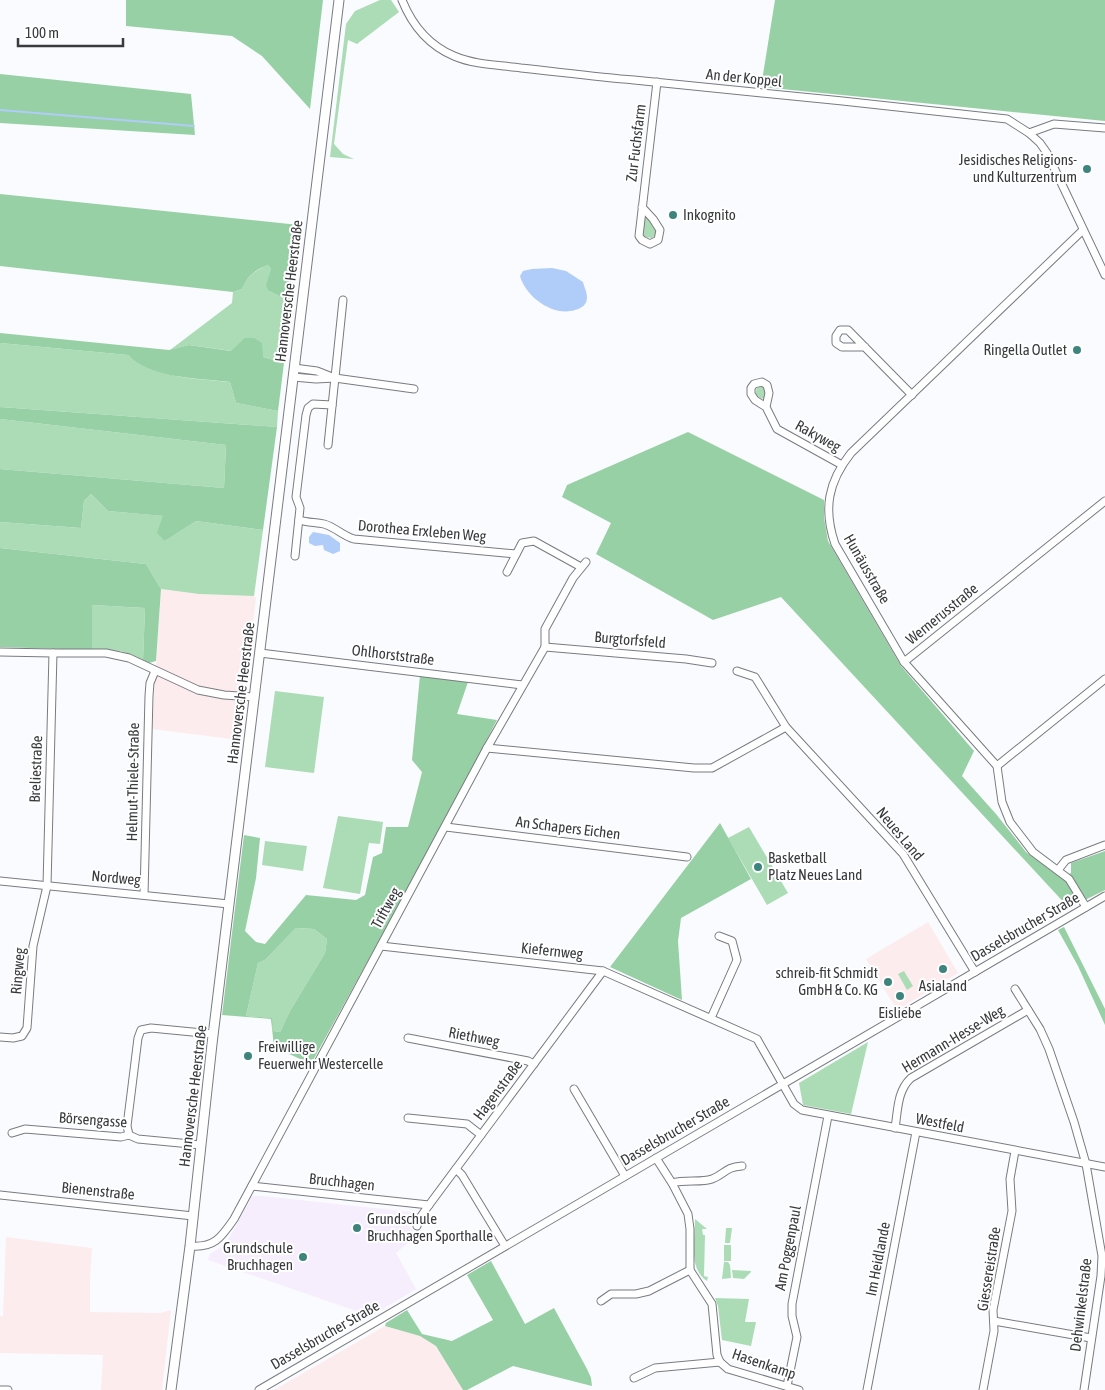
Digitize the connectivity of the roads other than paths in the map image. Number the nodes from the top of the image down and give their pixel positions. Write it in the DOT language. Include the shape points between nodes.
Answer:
graph roads {
  1 [pos="339,0"];
  2 [pos="402,0"];
  3 [pos="657,82"];
  4 [pos="1105,128"];
  5 [pos="1029,133"];
  6 [pos="642,207"];
  7 [pos="1083,230"];
  8 [pos="1105,275"];
  9 [pos="344,300"];
  10 [pos="865,347"];
  11 [pos="293,372"];
  12 [pos="335,378"];
  13 [pos="414,389"];
  14 [pos="912,394"];
  15 [pos="332,405"];
  16 [pos="766,406"];
  17 [pos="328,445"];
  18 [pos="842,465"];
  19 [pos="1105,501"];
  20 [pos="299,520"];
  21 [pos="516,554"];
  22 [pos="295,556"];
  23 [pos="506,572"];
  24 [pos="545,647"];
  25 [pos="0,652"];
  26 [pos="260,653"];
  27 [pos="54,654"];
  28 [pos="904,662"];
  29 [pos="712,663"];
  30 [pos="155,671"];
  31 [pos="737,671"];
  32 [pos="1105,679"];
  33 [pos="522,685"];
  34 [pos="254,697"];
  35 [pos="786,727"];
  36 [pos="487,748"];
  37 [pos="997,766"];
  38 [pos="446,827"];
  39 [pos="1105,845"];
  40 [pos="688,857"];
  41 [pos="1058,870"];
  42 [pos="0,881"];
  43 [pos="47,886"];
  44 [pos="144,895"];
  45 [pos="1105,896"];
  46 [pos="229,904"];
  47 [pos="1086,907"];
  48 [pos="719,936"];
  49 [pos="381,946"];
  50 [pos="603,971"];
  51 [pos="975,972"];
  52 [pos="1015,988"];
  53 [pos="1028,1010"];
  54 [pos="711,1018"];
  55 [pos="213,1034"];
  56 [pos="0,1037"];
  57 [pos="408,1038"];
  58 [pos="534,1064"];
  59 [pos="782,1084"];
  60 [pos="574,1089"];
  61 [pos="828,1116"];
  62 [pos="408,1118"];
  63 [pos="895,1128"];
  64 [pos="916,1132"];
  65 [pos="12,1133"];
  66 [pos="129,1134"];
  67 [pos="481,1135"];
  68 [pos="201,1145"];
  69 [pos="1015,1151"];
  70 [pos="656,1158"];
  71 [pos="1086,1164"];
  72 [pos="742,1166"];
  73 [pos="1105,1167"];
  74 [pos="456,1170"];
  75 [pos="625,1176"];
  76 [pos="672,1183"];
  77 [pos="252,1186"];
  78 [pos="0,1195"];
  79 [pos="429,1205"];
  80 [pos="193,1216"];
  81 [pos="417,1226"];
  82 [pos="190,1246"];
  83 [pos="505,1246"];
  84 [pos="690,1270"];
  85 [pos="601,1301"];
  86 [pos="994,1321"];
  87 [pos="1091,1338"];
  88 [pos="720,1362"];
  89 [pos="634,1378"];
  90 [pos="787,1386"];
  91 [pos="0,1390"];
  92 [pos="8,1390"];
  93 [pos="170,1390"];
  94 [pos="259,1390"];
  95 [pos="799,1390"];
  96 [pos="867,1390"];
  97 [pos="983,1390"];
  98 [pos="1084,1390"];
  1 -- 11 [label="main road, Hannoversche Heerstraße"];
  2 -- 3 [label="street, An der Koppel" via="419,32 454,56 481,63"];
  3 -- 5 [label="street, An der Koppel" via="1007,119"];
  3 -- 6 [label="street, Zur Fuchsfarm"];
  4 -- 5 [label="street" via="1054,124"];
  5 -- 7 [label="street" via="1047,153"];
  6 -- 6 [label="street, Zur Fuchsfarm" via="639,236 650,244 658,240 660,230"];
  7 -- 8 [label="street"];
  7 -- 14 [label="street, Hunäusstraße"];
  9 -- 12 [label="street"];
  10 -- 14 [label="street"];
  11 -- 12 [label="street" via="316,379"];
  11 -- 26 [label="main road, Hannoversche Heerstraße"];
  12 -- 13 [label="street"];
  12 -- 15 [label="street"];
  14 -- 18 [label="street, Hunäusstraße"];
  15 -- 17 [label="street"];
  15 -- 20 [label="street" via="313,404 308,408 296,497 300,508"];
  16 -- 18 [label="street, Rakyweg" via="777,429"];
  18 -- 28 [label="street, Hunäusstraße" via="832,485 828,507 832,536"];
  19 -- 28 [label="street, Wernerusstraße"];
  20 -- 21 [label="street, Dorothea Erxleben Weg" via="324,524 344,537 354,539"];
  20 -- 22 [label="street"];
  21 -- 23 [label="street"];
  21 -- 24 [label="street, Triftweg" via="522,543 534,541 583,564 545,629"];
  24 -- 29 [label="street, Burgtorfsfeld"];
  24 -- 33 [label="street, Triftweg"];
  25 -- 27 [label="street"];
  26 -- 33 [label="street, Ohlhorststraße"];
  26 -- 34 [label="main road, Hannoversche Heerstraße"];
  27 -- 30 [label="street" via="106,653 129,658"];
  27 -- 43 [label="street, Breliestraße"];
  28 -- 37 [label="street, Wernerusstraße"];
  30 -- 34 [label="street" via="198,690"];
  30 -- 44 [label="street, Helmut-Thiele-Straße" via="149,696"];
  31 -- 35 [label="street, Neues Land" via="755,677"];
  32 -- 37 [label="street"];
  33 -- 36 [label="street, Triftweg"];
  34 -- 46 [label="main road, Hannoversche Heerstraße"];
  35 -- 36 [label="street" via="712,768"];
  35 -- 51 [label="street, Neues Land" via="903,854"];
  36 -- 38 [label="street, Triftweg"];
  37 -- 41 [label="street" via="1007,818 1033,852"];
  38 -- 40 [label="street, An Schapers Eichen"];
  38 -- 49 [label="street, Triftweg"];
  39 -- 41 [label="street" via="1066,860"];
  41 -- 47 [label="street" via="1069,880"];
  42 -- 43 [label="street, Nordweg"];
  43 -- 44 [label="street, Nordweg"];
  43 -- 56 [label="street, Ringweg" via="33,946 27,1028 22,1036"];
  44 -- 46 [label="street, Nordweg"];
  45 -- 47 [label="street, Dasselsbrucher Straße"];
  46 -- 55 [label="main road, Hannoversche Heerstraße"];
  47 -- 51 [label="street, Dasselsbrucher Straße"];
  48 -- 54 [label="street" via="732,941 736,960"];
  49 -- 50 [label="street, Kiefernweg"];
  49 -- 77 [label="street, Triftweg"];
  50 -- 54 [label="street, Kiefernweg"];
  50 -- 58 [label="street, Hagenstraße"];
  51 -- 59 [label="street, Dasselsbrucher Straße"];
  52 -- 53 [label="street, Dehwinkelstraße"];
  53 -- 63 [label="street, Hermann-Hesse-Weg" via="911,1078 901,1091"];
  53 -- 71 [label="street, Dehwinkelstraße" via="1048,1049"];
  54 -- 59 [label="street, Kiefernweg" via="757,1039"];
  55 -- 66 [label="street" via="141,1030 127,1126"];
  55 -- 68 [label="main road, Hannoversche Heerstraße"];
  57 -- 58 [label="street, Riethweg"];
  58 -- 67 [label="street, Hagenstraße"];
  59 -- 61 [label="street, Westfeld" via="794,1104 802,1110"];
  59 -- 70 [label="street, Dasselsbrucher Straße"];
  60 -- 75 [label="street"];
  61 -- 63 [label="street, Westfeld"];
  61 -- 90 [label="street, Am Poggenpaul" via="792,1304 796,1337"];
  62 -- 67 [label="street" via="467,1124"];
  63 -- 64 [label="street, Westfeld"];
  64 -- 69 [label="street, Westfeld"];
  64 -- 96 [label="street, Im Heidlande"];
  65 -- 66 [label="street, Börsengasse" via="25,1129 120,1137"];
  66 -- 68 [label="street, Börsengasse" via="138,1139"];
  67 -- 74 [label="street, Hagenstraße"];
  68 -- 80 [label="main road, Hannoversche Heerstraße"];
  69 -- 71 [label="street, Westfeld"];
  69 -- 86 [label="street, Giessereistraße" via="1010,1179 1012,1211 993,1310"];
  70 -- 75 [label="street, Dasselsbrucher Straße"];
  70 -- 76 [label="street"];
  71 -- 73 [label="street, Westfeld"];
  71 -- 87 [label="street, Dehwinkelstraße" via="1102,1256"];
  72 -- 76 [label="street" via="731,1167 712,1179"];
  74 -- 79 [label="street, Hagenstraße"];
  74 -- 83 [label="street"];
  75 -- 83 [label="street, Dasselsbrucher Straße"];
  76 -- 84 [label="street" via="688,1214"];
  77 -- 79 [label="street, Bruchhagen"];
  77 -- 82 [label="street, Triftweg" via="224,1233 214,1243"];
  78 -- 80 [label="street, Bienenstraße"];
  79 -- 81 [label="street, Hagenstraße"];
  80 -- 82 [label="main road, Hannoversche Heerstraße"];
  82 -- 93 [label="main road, Hannoversche Heerstraße"];
  83 -- 94 [label="street, Dasselsbrucher Straße"];
  84 -- 85 [label="street" via="649,1291 611,1294"];
  84 -- 88 [label="street" via="712,1304"];
  86 -- 87 [label="street"];
  86 -- 97 [label="street, Giessereistraße"];
  87 -- 98 [label="street, Dehwinkelstraße"];
  88 -- 89 [label="street, Hasenkamp" via="655,1368"];
  88 -- 90 [label="street, Hasenkamp" via="728,1369"];
  90 -- 95 [label="street, Hasenkamp"];
  91 -- 92 [label="street"];
}
